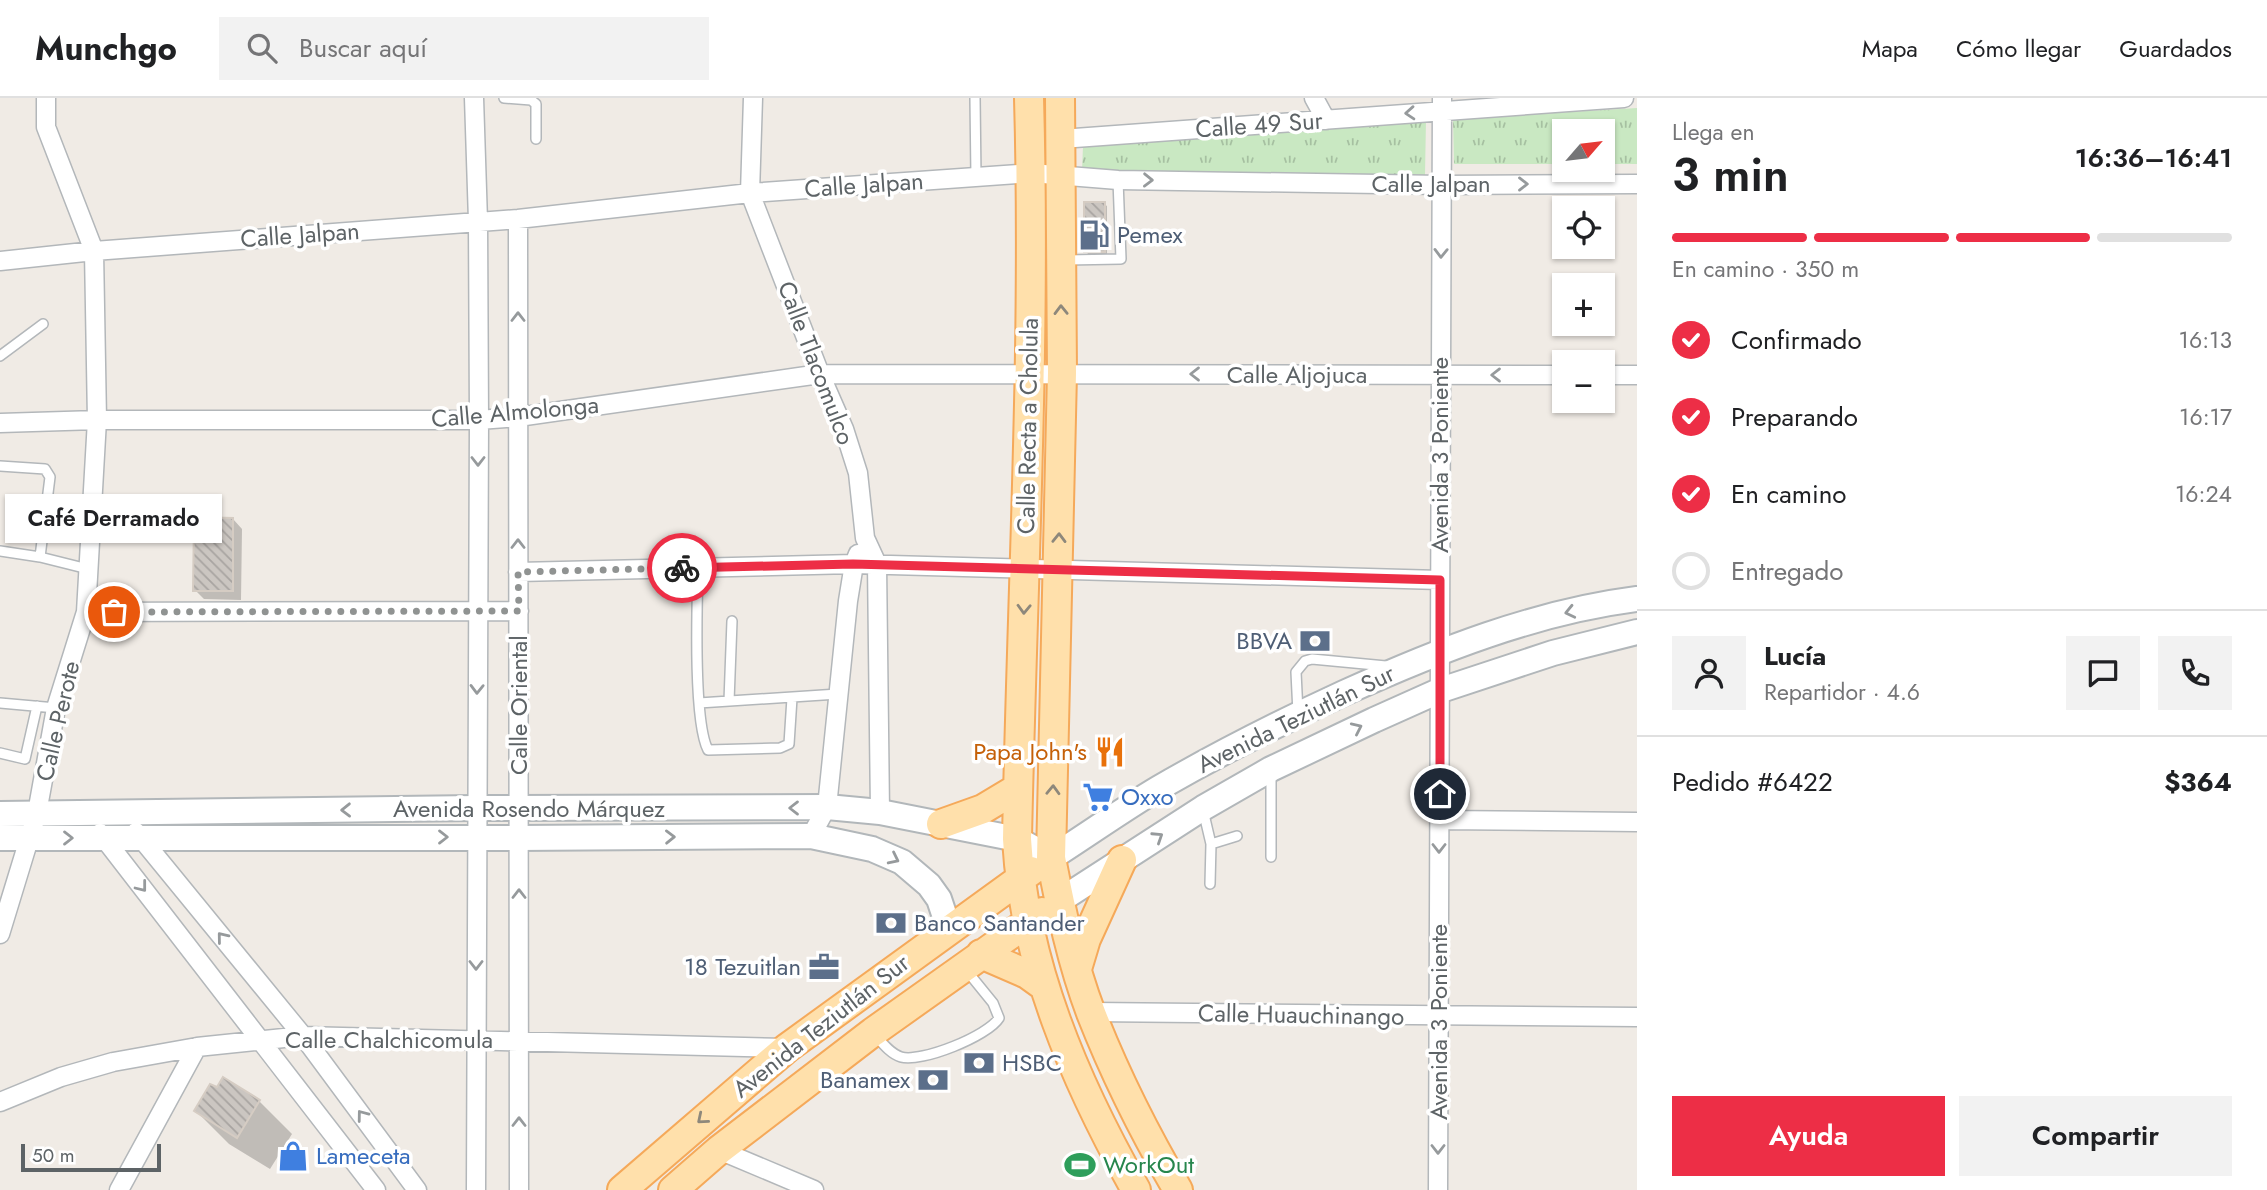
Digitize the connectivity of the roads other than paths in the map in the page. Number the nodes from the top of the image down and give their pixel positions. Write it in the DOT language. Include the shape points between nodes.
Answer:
graph roads {
  1 [pos="46,98"];
  2 [pos="460,98"];
  3 [pos="474,98"];
  4 [pos="484,98"];
  5 [pos="504,98"];
  6 [pos="753,98"];
  7 [pos="975,98"];
  8 [pos="1029,98"];
  9 [pos="1060,98"];
  10 [pos="1314,98"];
  11 [pos="1624,98"];
  12 [pos="1442,105"];
  13 [pos="1326,120"];
  14 [pos="536,139"];
  15 [pos="1061,139"];
  16 [pos="1031,173"];
  17 [pos="1061,176"];
  18 [pos="976,177"];
  19 [pos="1118,180"];
  20 [pos="1637,184"];
  21 [pos="1442,185"];
  22 [pos="750,193"];
  23 [pos="518,219"];
  24 [pos="478,221"];
  25 [pos="94,251"];
  26 [pos="1061,260"];
  27 [pos="0,261"];
  28 [pos="43,324"];
  29 [pos="0,356"];
  30 [pos="1029,373"];
  31 [pos="1062,373"];
  32 [pos="820,374"];
  33 [pos="1615,374"];
  34 [pos="1552,375"];
  35 [pos="1637,375"];
  36 [pos="1440,376"];
  37 [pos="518,417"];
  38 [pos="97,420"];
  39 [pos="478,420"];
  40 [pos="0,423"];
  41 [pos="0,466"];
  42 [pos="865,538"];
  43 [pos="0,551"];
  44 [pos="40,557"];
  45 [pos="853,564"];
  46 [pos="877,564"];
  47 [pos="698,567"];
  48 [pos="88,569"];
  49 [pos="1025,570"];
  50 [pos="1059,571"];
  51 [pos="518,572"];
  52 [pos="1440,580"];
  53 [pos="1637,598"];
  54 [pos="478,611"];
  55 [pos="519,611"];
  56 [pos="86,612"];
  57 [pos="732,621"];
  58 [pos="1637,632"];
  59 [pos="1440,651"];
  60 [pos="1400,668"];
  61 [pos="1441,690"];
  62 [pos="838,694"];
  63 [pos="792,698"];
  64 [pos="729,701"];
  65 [pos="0,703"];
  66 [pos="699,703"];
  67 [pos="37,706"];
  68 [pos="57,708"];
  69 [pos="1298,714"];
  70 [pos="0,753"];
  71 [pos="1271,769"];
  72 [pos="1018,788"];
  73 [pos="827,807"];
  74 [pos="476,808"];
  75 [pos="519,808"];
  76 [pos="1203,808"];
  77 [pos="880,812"];
  78 [pos="37,813"];
  79 [pos="85,813"];
  80 [pos="121,813"];
  81 [pos="0,814"];
  82 [pos="1440,820"];
  83 [pos="1637,822"];
  84 [pos="941,824"];
  85 [pos="811,836"];
  86 [pos="1237,836"];
  87 [pos="477,837"];
  88 [pos="0,838"];
  89 [pos="29,838"];
  90 [pos="104,838"];
  91 [pos="140,838"];
  92 [pos="519,838"];
  93 [pos="1017,839"];
  94 [pos="1211,844"];
  95 [pos="1271,857"];
  96 [pos="1051,858"];
  97 [pos="1122,860"];
  98 [pos="1019,879"];
  99 [pos="1210,884"];
  100 [pos="1059,901"];
  101 [pos="1028,921"];
  102 [pos="949,929"];
  103 [pos="0,934"];
  104 [pos="972,960"];
  105 [pos="1077,969"];
  106 [pos="1045,987"];
  107 [pos="1091,1012"];
  108 [pos="1439,1016"];
  109 [pos="1637,1017"];
  110 [pos="873,1032"];
  111 [pos="303,1036"];
  112 [pos="260,1040"];
  113 [pos="519,1040"];
  114 [pos="476,1041"];
  115 [pos="197,1047"];
  116 [pos="787,1048"];
  117 [pos="0,1102"];
  118 [pos="719,1150"];
  119 [pos="119,1190"];
  120 [pos="376,1190"];
  121 [pos="417,1190"];
  122 [pos="476,1190"];
  123 [pos="519,1190"];
  124 [pos="622,1190"];
  125 [pos="673,1190"];
  126 [pos="814,1190"];
  127 [pos="1136,1190"];
  128 [pos="1178,1190"];
  129 [pos="1438,1190"];
  1 -- 25 [label="street, Calle Perote" via="47,127"];
  2 -- 3 [label="street"];
  3 -- 4 [label="lane"];
  3 -- 24 [label="street, Calle Oriental"];
  5 -- 14 [label="lane" via="536,104"];
  6 -- 22 [label="street"];
  7 -- 18 [label="lane"];
  8 -- 16 [label="main road, Calle Recta a Cholula"];
  9 -- 15 [label="main road, Calle Recta a Cholula"];
  10 -- 13 [label="street"];
  11 -- 12 [label="street, Calle 49 Sur"];
  12 -- 13 [label="street, Calle 49 Sur, one-way"];
  12 -- 21 [label="street, Avenida 3 Poniente"];
  13 -- 15 [label="street, Calle 49 Sur"];
  15 -- 17 [label="main road, Calle Recta a Cholula"];
  16 -- 17 [label="street, Calle Jalpan"];
  16 -- 18 [label="street, Calle Jalpan"];
  16 -- 30 [label="main road, Calle Recta a Cholula"];
  17 -- 19 [label="street, Calle Jalpan"];
  17 -- 26 [label="main road, Calle Recta a Cholula"];
  18 -- 22 [label="street, Calle Jalpan"];
  19 -- 21 [label="street, Calle Jalpan, one-way"];
  19 -- 26 [label="lane" via="1121,259"];
  21 -- 20 [label="street, Calle Jalpan, one-way"];
  21 -- 36 [label="street, Avenida 3 Poniente, one-way"];
  22 -- 23 [label="street, Calle Jalpan"];
  22 -- 32 [label="street, Calle Tlacomulco"];
  23 -- 24 [label="street, Calle Jalpan"];
  37 -- 23 [label="street, Calle Oriental, one-way"];
  24 -- 25 [label="street, Calle Jalpan"];
  24 -- 39 [label="street, Calle Oriental"];
  25 -- 27 [label="street, Calle Jalpan"];
  25 -- 38 [label="street, Calle Perote"];
  31 -- 26 [label="main road, Calle Recta a Cholula, one-way"];
  28 -- 29 [label="lane"];
  30 -- 31 [label="street, Calle Aljojuca"];
  30 -- 32 [label="street, Calle Almolonga"];
  30 -- 49 [label="main road, Calle Recta a Cholula"];
  36 -- 31 [label="street, Calle Aljojuca, one-way"];
  50 -- 31 [label="main road, Calle Recta a Cholula, one-way"];
  32 -- 37 [label="street, Calle Almolonga"];
  32 -- 42 [label="street, Calle Tlacomulco" via="858,473"];
  33 -- 35 [label="street"];
  34 -- 36 [label="street, Calle Aljojuca, one-way"];
  36 -- 52 [label="street, Avenida 3 Poniente"];
  37 -- 39 [label="street, Calle Almolonga"];
  51 -- 37 [label="street, Calle Oriental, one-way"];
  38 -- 39 [label="street, Calle Almolonga"];
  38 -- 40 [label="street, Calle Almolonga"];
  38 -- 48 [label="street, Calle Perote"];
  39 -- 54 [label="street, Calle Oriental, one-way"];
  41 -- 44 [label="lane" via="48,472"];
  42 -- 45 [label="street"];
  42 -- 46 [label="street, Calle Tlacomulco"];
  43 -- 44 [label="lane"];
  44 -- 48 [label="lane"];
  45 -- 46 [label="street"];
  45 -- 47 [label="street"];
  45 -- 62 [label="street"];
  46 -- 49 [label="street"];
  46 -- 77 [label="street, Calle Tlacomulco"];
  47 -- 51 [label="street"];
  47 -- 66 [label="lane"];
  48 -- 56 [label="street, Calle Perote"];
  49 -- 50 [label="street"];
  49 -- 72 [label="main road, Calle Recta a Cholula, one-way"];
  50 -- 52 [label="street"];
  96 -- 50 [label="main road, Calle Recta a Cholula, one-way"];
  51 -- 55 [label="street, Calle Oriental"];
  52 -- 59 [label="street, Avenida 3 Poniente"];
  53 -- 59 [label="main road, Avenida Teziutlán Sur, one-way" via="1539,620"];
  54 -- 55 [label="street"];
  54 -- 56 [label="street"];
  54 -- 74 [label="street, Calle Oriental, one-way"];
  55 -- 75 [label="street, Calle Oriental"];
  56 -- 68 [label="street, Calle Perote"];
  57 -- 64 [label="lane"];
  58 -- 61 [label="main road, Avenida Teziutlán Sur" via="1553,653"];
  59 -- 60 [label="main road, Avenida Teziutlán Sur"];
  59 -- 61 [label="street, Avenida 3 Poniente"];
  60 -- 69 [label="main road, Avenida Teziutlán Sur"];
  60 -- 69 [label="lane" via="1305,661 1296,672"];
  71 -- 61 [label="main road, Avenida Teziutlán Sur, one-way"];
  61 -- 82 [label="street, Avenida 3 Poniente"];
  62 -- 63 [label="lane"];
  62 -- 73 [label="street"];
  63 -- 64 [label="lane"];
  63 -- 66 [label="lane" via="789,744 780,748 708,750"];
  64 -- 66 [label="lane"];
  65 -- 67 [label="lane"];
  67 -- 68 [label="lane"];
  67 -- 70 [label="lane" via="25,758"];
  68 -- 78 [label="street, Calle Perote"];
  69 -- 96 [label="main road, Avenida Teziutlán Sur" via="1157,789"];
  71 -- 76 [label="main road, Avenida Teziutlán Sur"];
  71 -- 95 [label="lane"];
  72 -- 84 [label="main road"];
  72 -- 93 [label="main road, Calle Recta a Cholula"];
  73 -- 75 [label="main road, Avenida Rosendo Márquez, one-way"];
  73 -- 77 [label="main road, Avenida Rosendo Márquez"];
  73 -- 85 [label="street"];
  74 -- 75 [label="main road, Avenida Rosendo Márquez"];
  74 -- 80 [label="main road, Avenida Rosendo Márquez, one-way"];
  74 -- 87 [label="street, Calle Oriental"];
  75 -- 92 [label="street, Calle Oriental"];
  76 -- 94 [label="lane"];
  97 -- 76 [label="main road, Avenida Teziutlán Sur, one-way"];
  77 -- 84 [label="main road, Avenida Rosendo Márquez"];
  78 -- 79 [label="main road, Avenida Rosendo Márquez"];
  78 -- 81 [label="main road, Avenida Rosendo Márquez"];
  78 -- 89 [label="street, Calle Perote"];
  79 -- 80 [label="main road, Avenida Rosendo Márquez"];
  79 -- 90 [label="street"];
  80 -- 91 [label="street"];
  82 -- 83 [label="street"];
  82 -- 108 [label="street, Avenida 3 Poniente, one-way"];
  84 -- 93 [label="main road, Avenida Rosendo Márquez"];
  92 -- 85 [label="main road, Avenida Rosendo Márquez, one-way"];
  85 -- 102 [label="main road, Avenida Rosendo Márquez, one-way" via="872,849 902,862 939,899"];
  86 -- 94 [label="lane"];
  91 -- 87 [label="main road, Avenida Rosendo Márquez, one-way"];
  87 -- 92 [label="main road, Avenida Rosendo Márquez"];
  87 -- 114 [label="street, Calle Oriental, one-way"];
  88 -- 89 [label="main road, Avenida Rosendo Márquez"];
  89 -- 90 [label="main road, Avenida Rosendo Márquez, one-way"];
  89 -- 103 [label="street, Calle Perote"];
  90 -- 91 [label="main road, Avenida Rosendo Márquez"];
  90 -- 112 [label="street, one-way"];
  111 -- 91 [label="street, one-way"];
  113 -- 92 [label="street, Calle Oriental, one-way"];
  93 -- 96 [label="main road, Avenida Rosendo Márquez"];
  93 -- 98 [label="main road, Calle Recta a Cholula"];
  94 -- 99 [label="lane"];
  96 -- 98 [label="main road, Avenida Teziutlán Sur"];
  96 -- 100 [label="main road, Calle Recta a Cholula"];
  97 -- 100 [label="main road, Avenida Teziutlán Sur"];
  97 -- 105 [label="main road"];
  98 -- 101 [label="main road, Calle Recta a Cholula"];
  98 -- 102 [label="main road, Avenida Teziutlán Sur"];
  100 -- 101 [label="main road, Avenida Teziutlán Sur"];
  100 -- 105 [label="main road, Calle Recta a Cholula"];
  101 -- 104 [label="main road, Avenida Teziutlán Sur"];
  101 -- 106 [label="main road, Calle Recta a Cholula"];
  102 -- 116 [label="main road, Avenida Teziutlán Sur"];
  104 -- 106 [label="main road" via="1027,974"];
  104 -- 110 [label="main road, Avenida Teziutlán Sur"];
  104 -- 110 [label="lane" via="999,1018 995,1024 913,1059 892,1053"];
  105 -- 107 [label="main road, Calle Recta a Cholula"];
  106 -- 127 [label="main road, Calle Recta a Cholula" via="1077,1076"];
  107 -- 108 [label="street, Calle Huauchinango"];
  107 -- 128 [label="main road, Calle Recta a Cholula" via="1119,1078"];
  108 -- 109 [label="street, Calle Huauchinango"];
  108 -- 129 [label="street, Avenida 3 Poniente, one-way"];
  110 -- 118 [label="main road, Avenida Teziutlán Sur"];
  111 -- 112 [label="street, Calle Chalchicomula"];
  111 -- 114 [label="street, Calle Chalchicomula"];
  121 -- 111 [label="street, one-way"];
  112 -- 115 [label="street, Calle Chalchicomula"];
  112 -- 120 [label="street"];
  113 -- 114 [label="street, Calle Chalchicomula"];
  113 -- 116 [label="street, Calle Chalchicomula"];
  123 -- 113 [label="street, Calle Oriental, one-way"];
  114 -- 122 [label="street, Calle Oriental"];
  115 -- 117 [label="street, Calle Chalchicomula" via="113,1062"];
  115 -- 119 [label="street"];
  116 -- 124 [label="main road, Avenida Teziutlán Sur, one-way"];
  118 -- 125 [label="main road, Avenida Teziutlán Sur"];
  118 -- 126 [label="street"];
}
